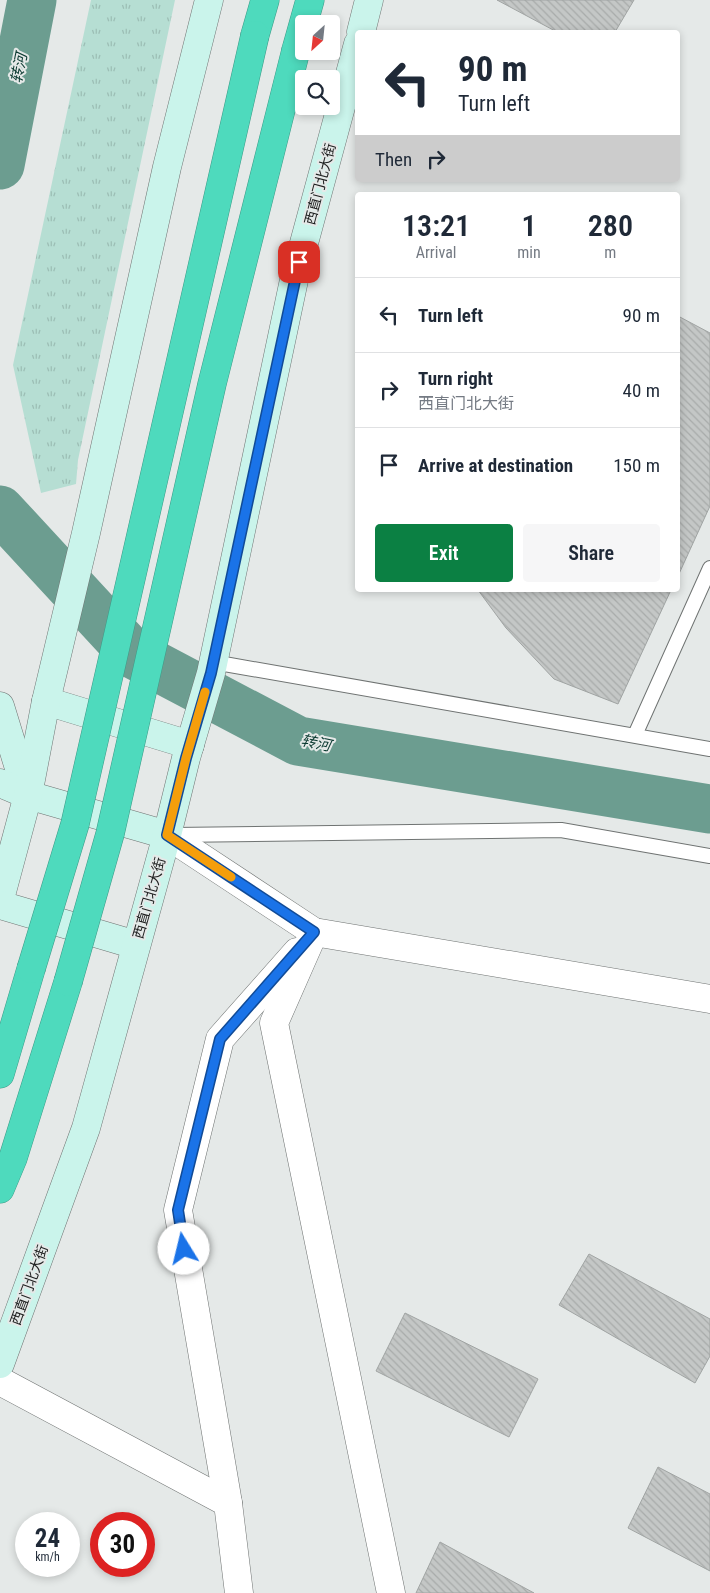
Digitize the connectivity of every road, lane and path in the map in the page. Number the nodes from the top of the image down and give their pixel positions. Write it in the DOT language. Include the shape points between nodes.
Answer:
graph roads {
  1 [pos="209,0"];
  2 [pos="265,0"];
  3 [pos="310,0"];
  4 [pos="369,0"];
  5 [pos="362,30"];
  6 [pos="355,55"];
  7 [pos="710,568"];
  8 [pos="212,667"];
  9 [pos="49,689"];
  10 [pos="0,706"];
  11 [pos="635,735"];
  12 [pos="710,750"];
  13 [pos="188,751"];
  14 [pos="0,783"];
  15 [pos="28,795"];
  16 [pos="167,835"];
  17 [pos="710,856"];
  18 [pos="0,899"];
  19 [pos="0,905"];
  20 [pos="314,932"];
  21 [pos="136,945"];
  22 [pos="710,999"];
  23 [pos="0,1074"];
  24 [pos="0,1189"];
  25 [pos="0,1364"];
  26 [pos="0,1382"];
  27 [pos="228,1504"];
  28 [pos="239,1593"];
  29 [pos="391,1593"];
  1 -- 9 [label="street" via="167,167"];
  2 -- 23 [label="highway, bridge" via="75,824"];
  3 -- 24 [label="highway, bridge" via="212,384 110,834 68,982 13,1158"];
  4 -- 5 [label="street"];
  6 -- 8 [label="street, 西直门北大街" via="294,280"];
  7 -- 11 [label="lane"];
  8 -- 11 [label="lane"];
  8 -- 13 [label="street, 西直门北大街"];
  9 -- 13 [label="street"];
  9 -- 15 [label="street"];
  10 -- 15 [label="street"];
  11 -- 12 [label="lane"];
  13 -- 16 [label="street, 西直门北大街"];
  14 -- 15 [label="street"];
  15 -- 16 [label="street"];
  15 -- 18 [label="street"];
  16 -- 17 [label="lane" via="561,830"];
  16 -- 20 [label="street"];
  16 -- 21 [label="street, 西直门北大街"];
  19 -- 21 [label="street"];
  20 -- 22 [label="street"];
  20 -- 27 [label="street" via="220,1039 178,1210"];
  20 -- 29 [label="street" via="274,1023"];
  21 -- 25 [label="street, 西直门北大街" via="86,1128"];
  26 -- 27 [label="street"];
  27 -- 28 [label="street"];
}
